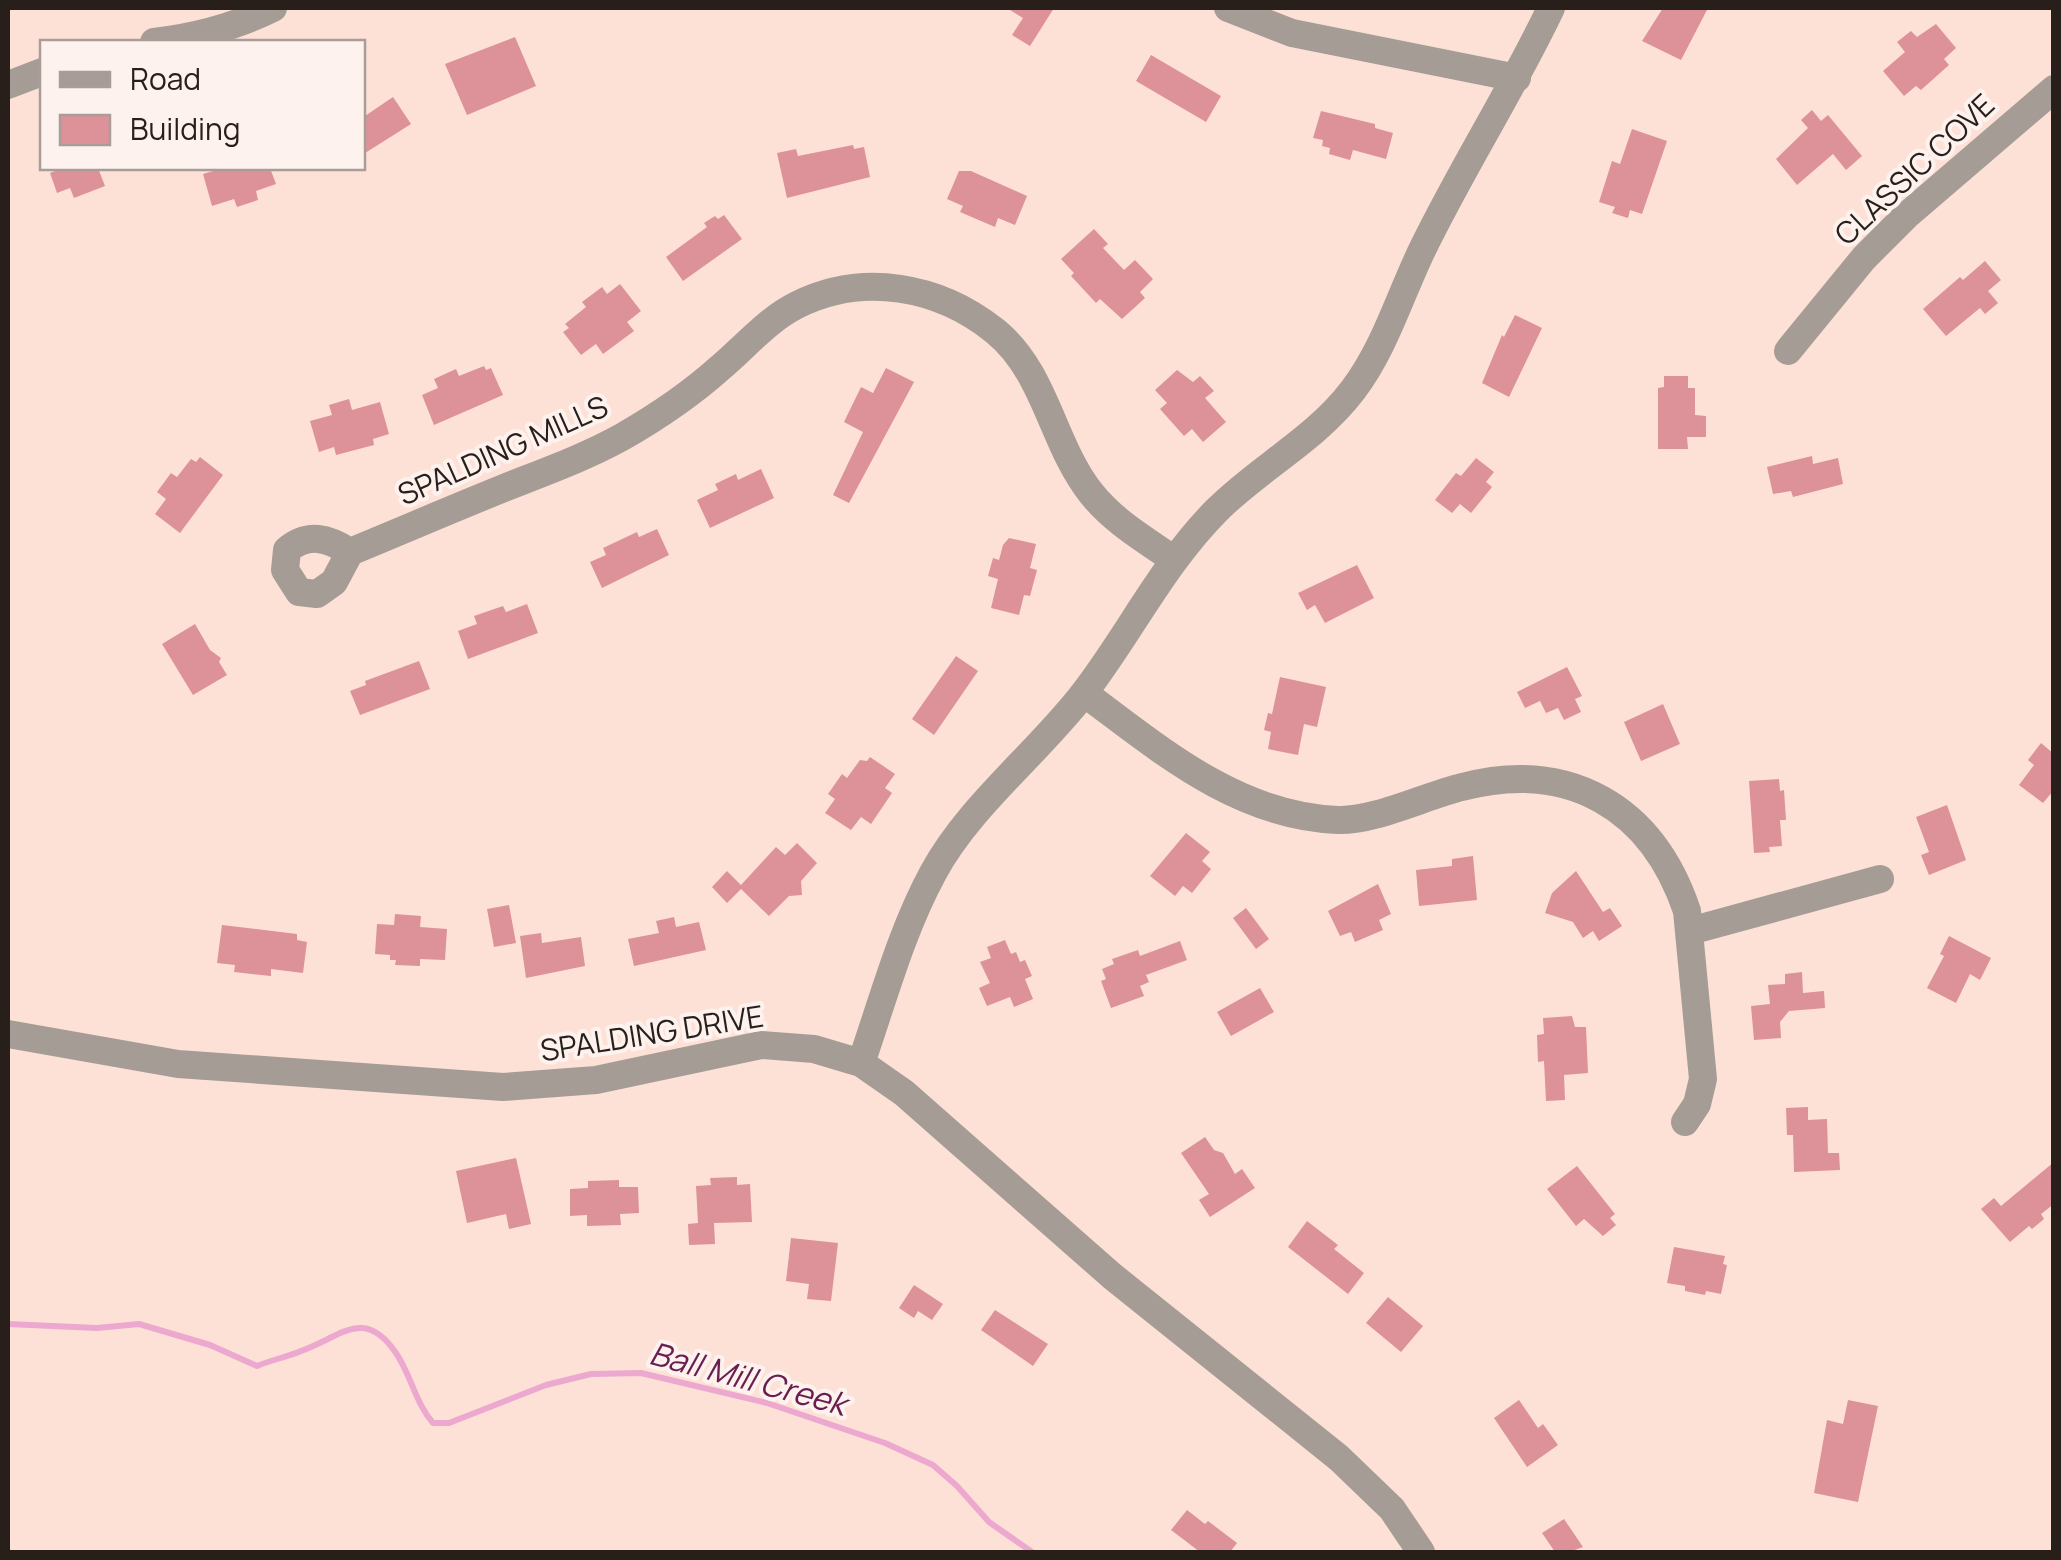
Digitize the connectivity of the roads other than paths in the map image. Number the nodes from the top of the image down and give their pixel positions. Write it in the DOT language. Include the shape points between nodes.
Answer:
graph roads {
  1 [pos="274,8"];
  2 [pos="1228,8"];
  3 [pos="1551,8"];
  4 [pos="171,40"];
  5 [pos="40,73"];
  6 [pos="1517,78"];
  7 [pos="8,85"];
  8 [pos="2054,88"];
  9 [pos="1788,352"];
  10 [pos="350,552"];
  11 [pos="1173,559"];
  12 [pos="1084,693"];
  13 [pos="1880,879"];
  14 [pos="1690,931"];
  15 [pos="8,1034"];
  16 [pos="860,1064"];
  17 [pos="1685,1122"];
  18 [pos="1421,1552"];
  1 -- 4 [label="street" via="240,24"];
  2 -- 6 [label="street" via="1292,32"];
  3 -- 6 [label="street"];
  5 -- 7 [label="street"];
  6 -- 11 [label="street" via="1355,387 1312,434 1219,508"];
  8 -- 9 [label="street, CLASSIC COVE" via="1906,216"];
  10 -- 11 [label="street, SPALDING MILLS" via="622,436 687,395 764,326 798,305 838,290 882,286 945,300 999,334 1032,376 1091,493 1120,523"];
  11 -- 12 [label="street"];
  12 -- 14 [label="street" via="1206,780 1256,804 1300,814 1355,819 1506,778 1581,788 1621,810 1653,842 1679,886"];
  12 -- 16 [label="street" via="934,871"];
  13 -- 14 [label="street"];
  14 -- 17 [label="street" via="1703,1079 1698,1104"];
  15 -- 16 [label="street, SPALDING DRIVE" via="178,1064 500,1087 596,1080 761,1045 814,1049"];
  16 -- 18 [label="street, SPALDING DRIVE" via="904,1093 1139,1298 1338,1458 1392,1509"];
}
